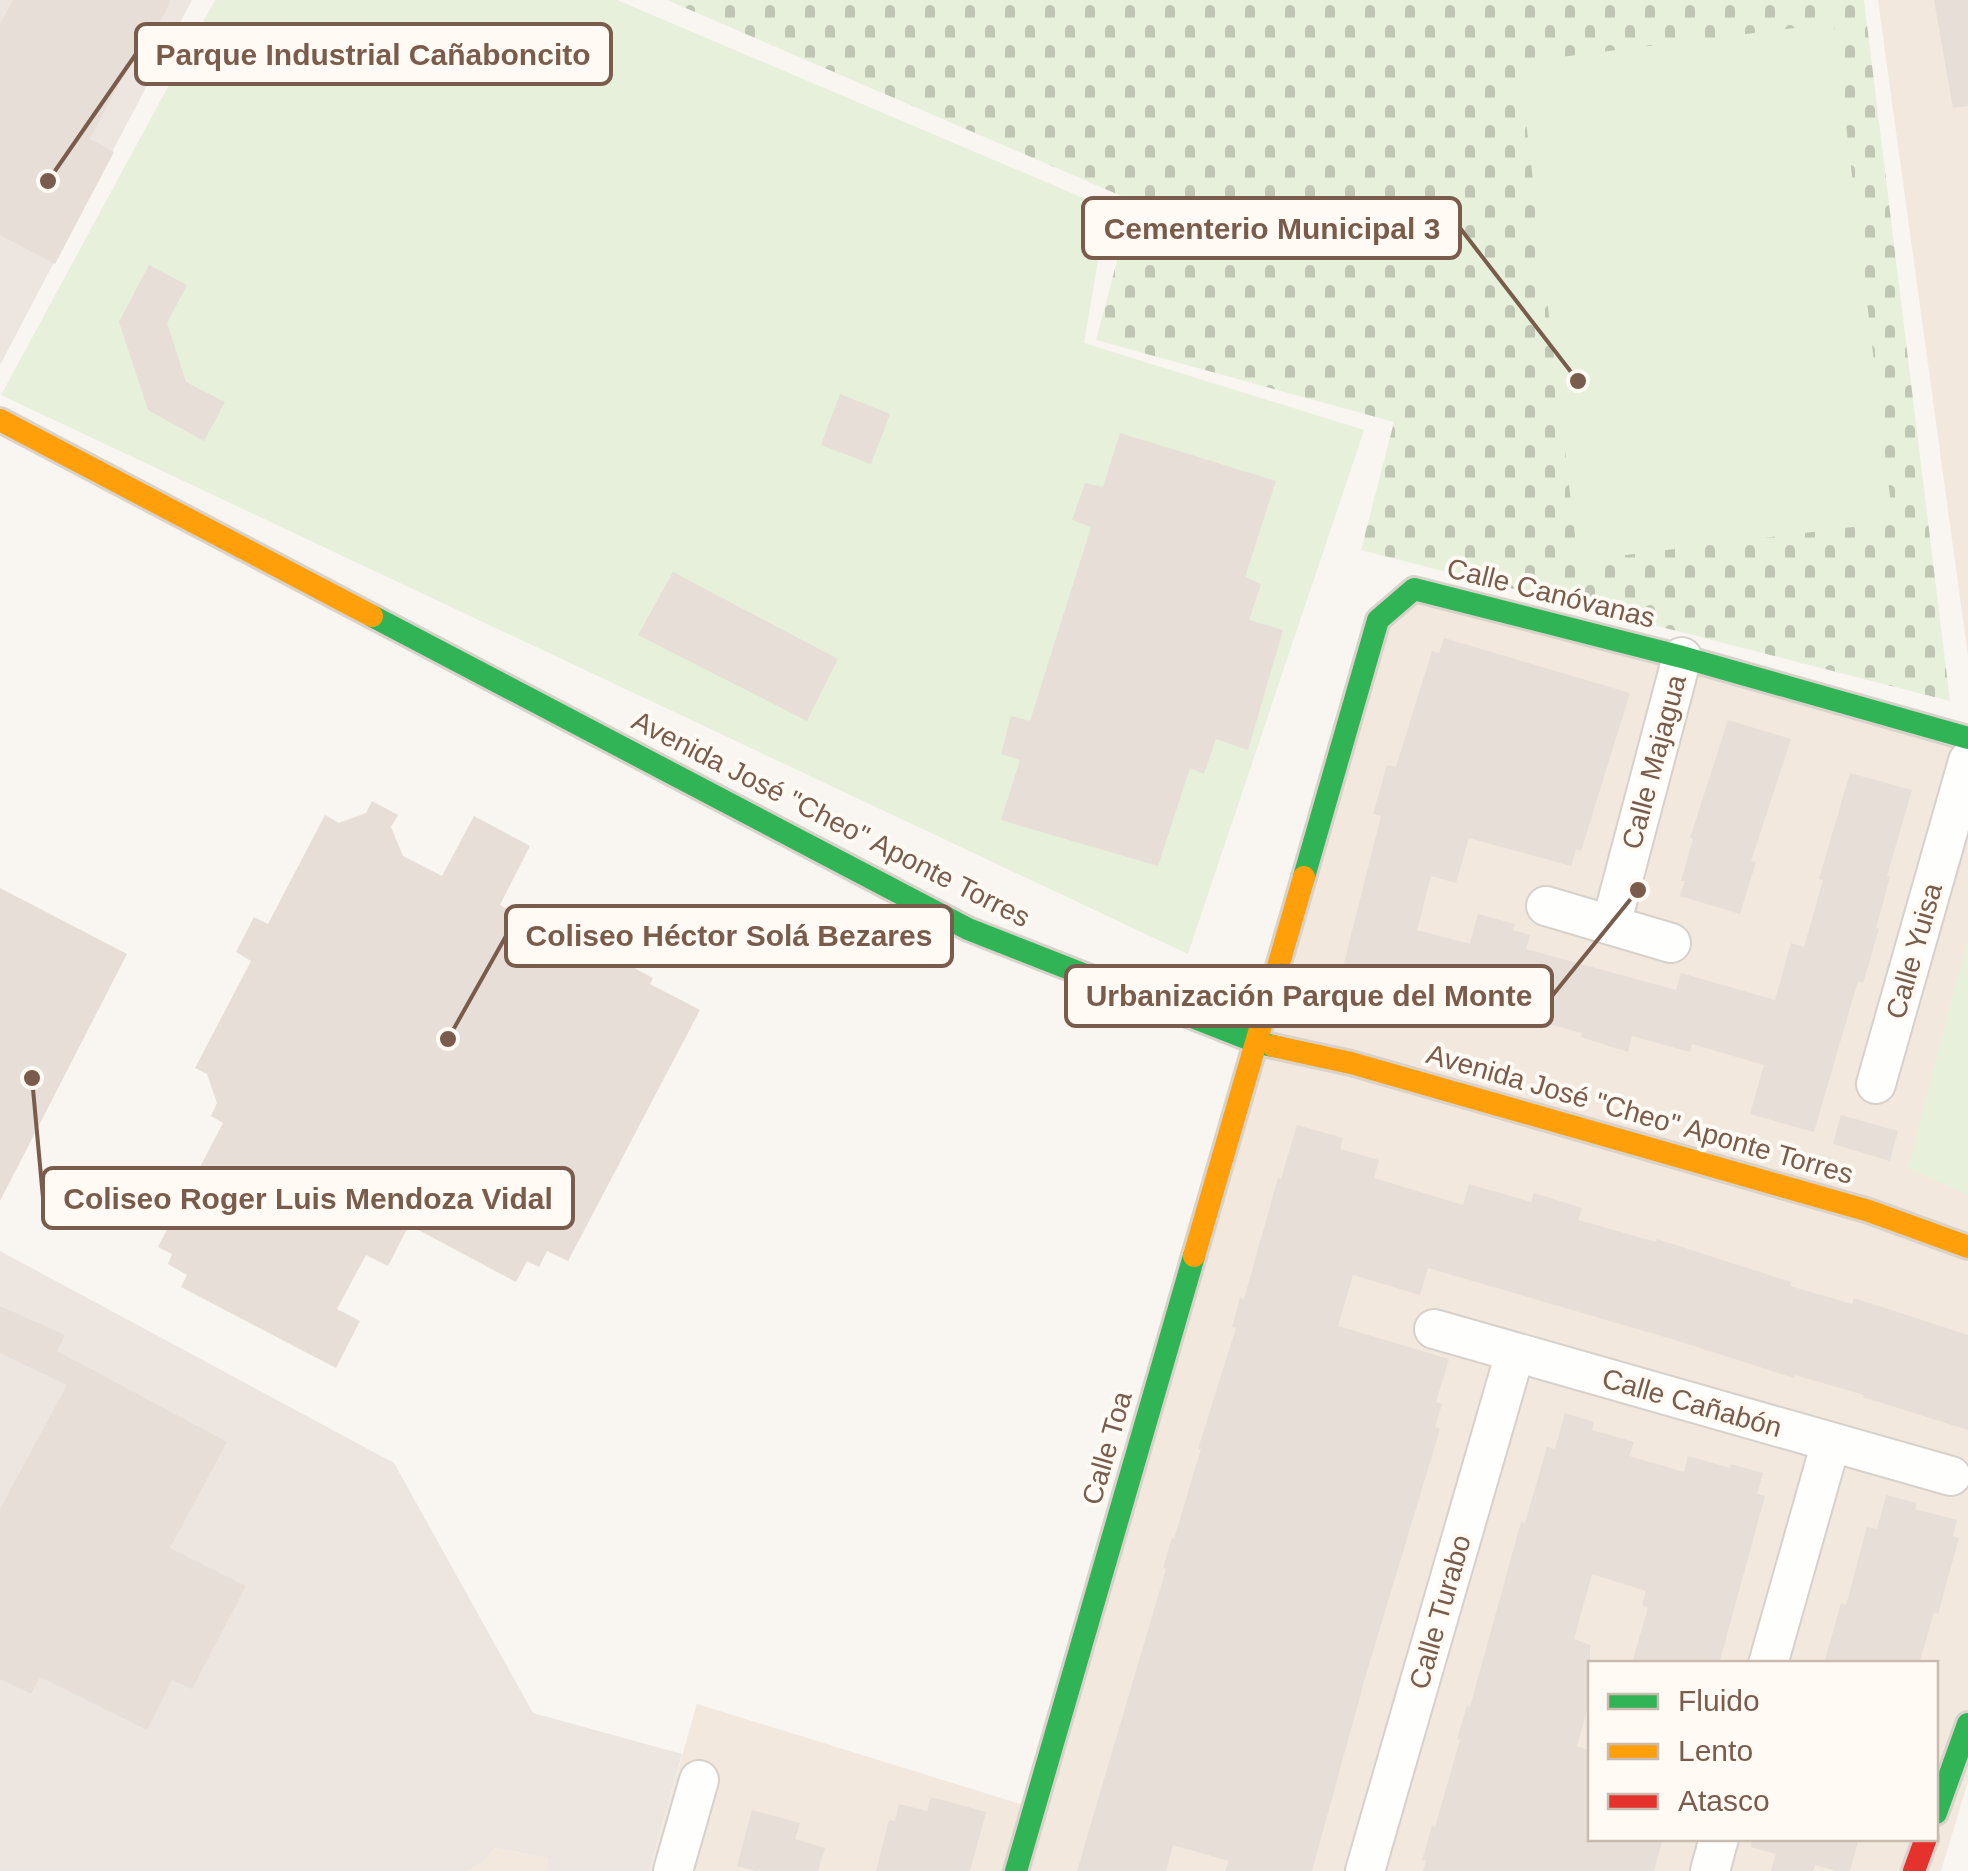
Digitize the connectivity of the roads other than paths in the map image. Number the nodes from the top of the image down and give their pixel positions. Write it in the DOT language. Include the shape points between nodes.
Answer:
graph roads {
  1 [pos="0,420"];
  2 [pos="1682,657"];
  3 [pos="1968,738"];
  4 [pos="1968,761"];
  5 [pos="1546,906"];
  6 [pos="1611,925"];
  7 [pos="1671,942"];
  8 [pos="1256,1042"];
  9 [pos="1876,1084"];
  10 [pos="1968,1247"];
  11 [pos="1434,1329"];
  12 [pos="1515,1353"];
  13 [pos="1831,1442"];
  14 [pos="1951,1476"];
  15 [pos="1769,1661"];
  16 [pos="1968,1724"];
  17 [pos="699,1780"];
  18 [pos="1938,1807"];
  19 [pos="1718,1841"];
  20 [pos="1925,1841"];
  21 [pos="673,1871"];
  22 [pos="1016,1871"];
  23 [pos="1365,1871"];
  24 [pos="1710,1871"];
  25 [pos="1914,1871"];
  1 -- 8 [label="street, Avenida José \"Cheo\" Aponte Torres" via="968,930"];
  2 -- 3 [label="street, Calle Canóvanas"];
  2 -- 6 [label="street, Calle Majagua"];
  2 -- 8 [label="street, Calle Canóvanas" via="1414,589 1378,620"];
  4 -- 9 [label="street, Calle Yuisa"];
  5 -- 6 [label="street"];
  6 -- 7 [label="street"];
  8 -- 10 [label="street, Avenida José \"Cheo\" Aponte Torres" via="1850,1206"];
  8 -- 22 [label="street, Calle Toa"];
  11 -- 12 [label="street, Calle Cañabón"];
  12 -- 13 [label="street, Calle Cañabón"];
  12 -- 23 [label="street, Calle Turabo"];
  13 -- 14 [label="street, Calle Cañabón"];
  13 -- 15 [label="street"];
  16 -- 18 [label="street"];
  17 -- 21 [label="street"];
  19 -- 24 [label="street"];
  20 -- 25 [label="street"];
}
